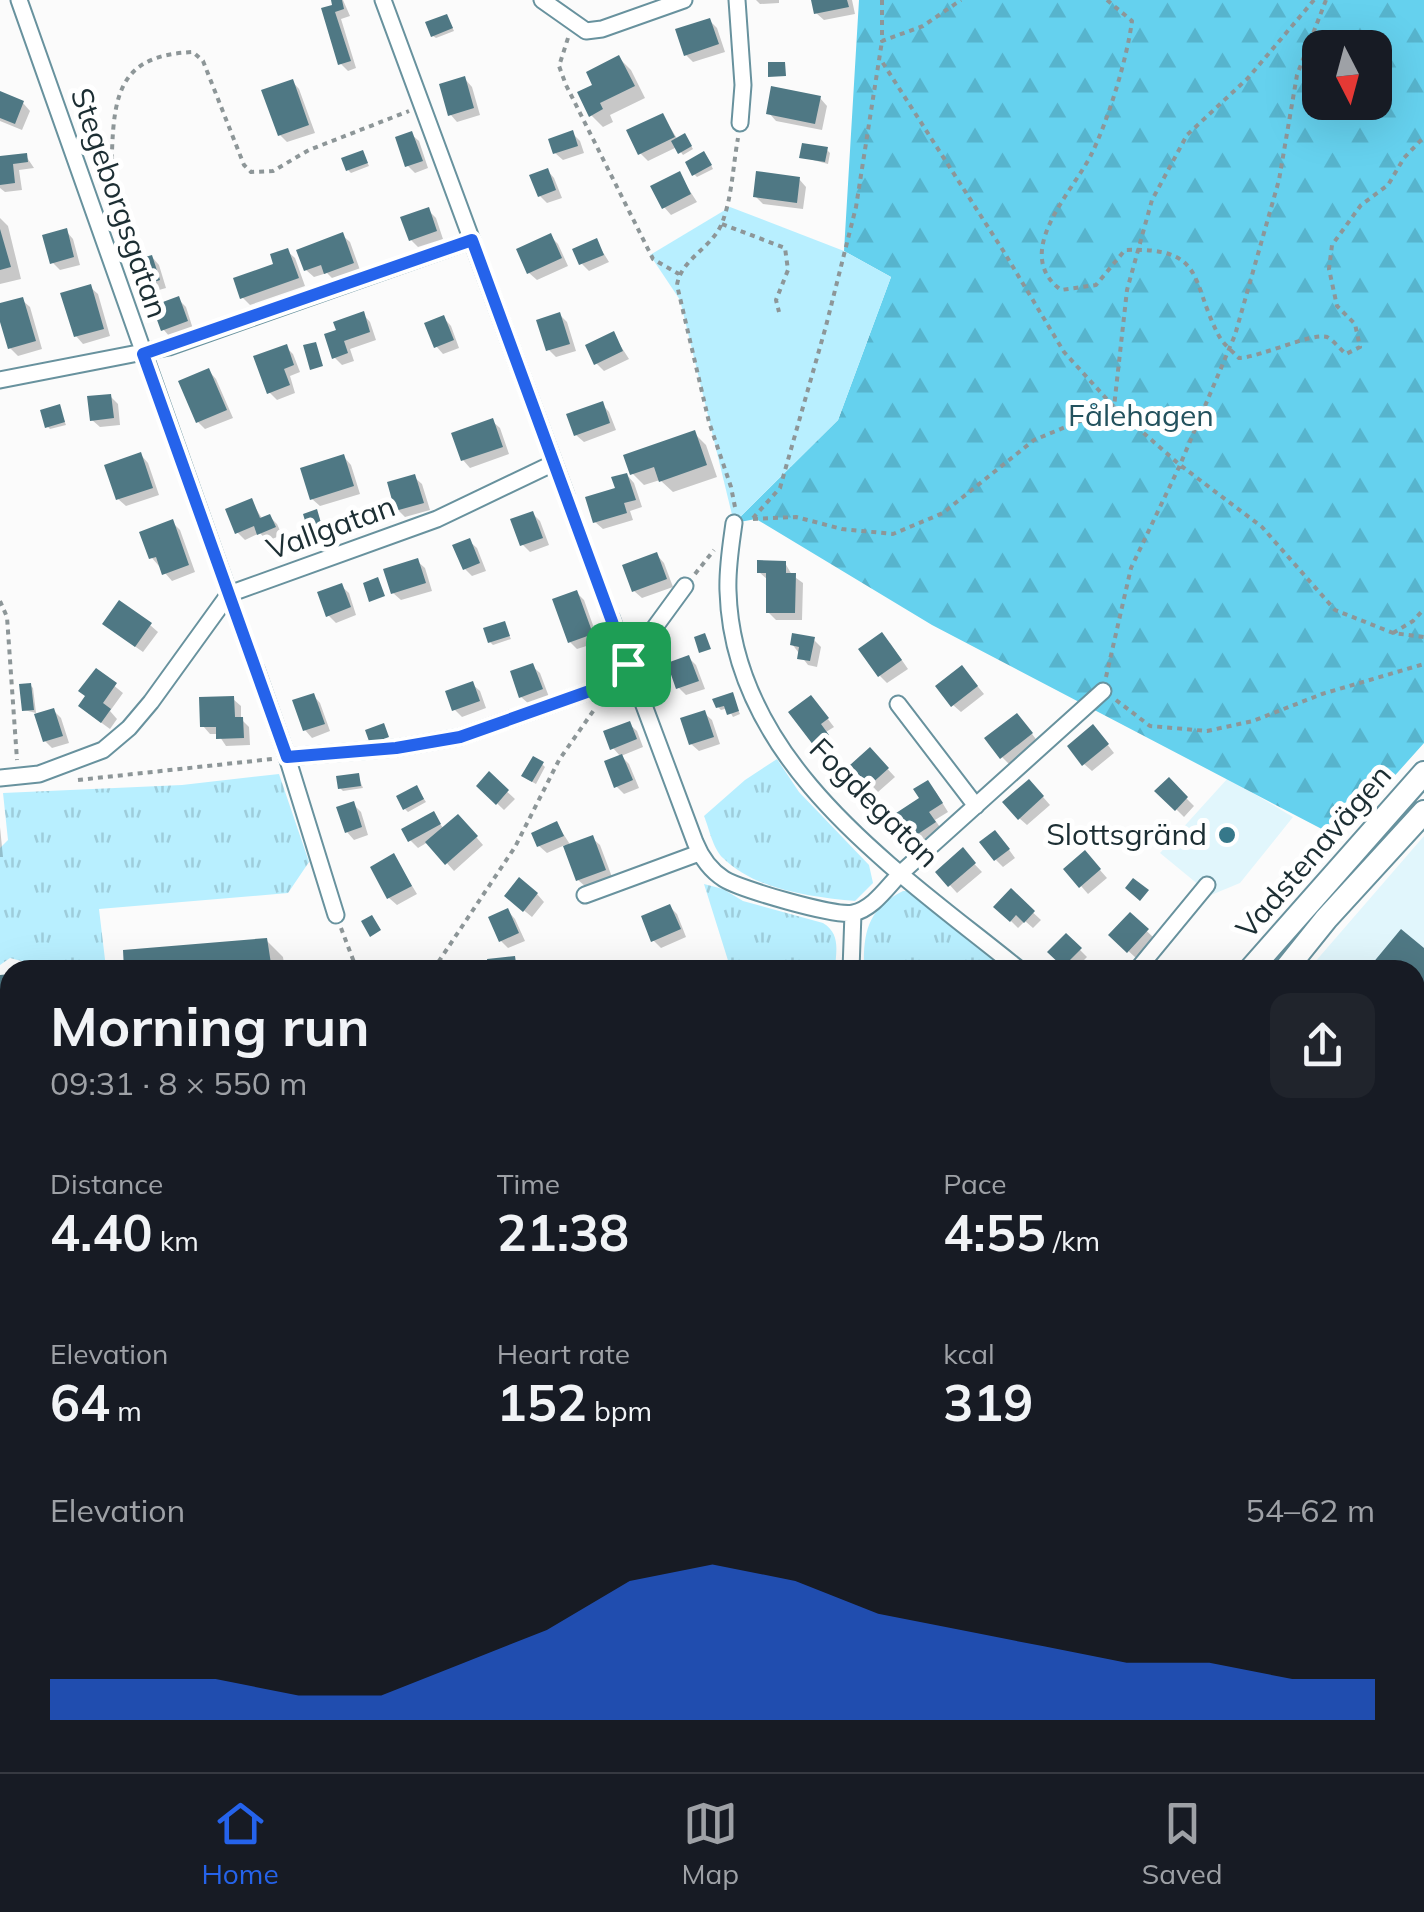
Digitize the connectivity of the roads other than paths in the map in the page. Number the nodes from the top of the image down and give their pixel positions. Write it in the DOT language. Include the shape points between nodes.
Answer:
graph roads {
  1 [pos="19,0"];
  2 [pos="383,0"];
  3 [pos="542,0"];
  4 [pos="684,0"];
  5 [pos="736,0"];
  6 [pos="740,123"];
  7 [pos="472,240"];
  8 [pos="143,354"];
  9 [pos="0,380"];
  10 [pos="554,463"];
  11 [pos="566,495"];
  12 [pos="734,522"];
  13 [pos="686,586"];
  14 [pos="230,594"];
  15 [pos="610,617"];
  16 [pos="256,669"];
  17 [pos="630,670"];
  18 [pos="1103,691"];
  19 [pos="898,704"];
  20 [pos="287,757"];
  21 [pos="1424,773"];
  22 [pos="0,778"];
  23 [pos="976,806"];
  24 [pos="1424,812"];
  25 [pos="700,853"];
  26 [pos="901,873"];
  27 [pos="1207,885"];
  28 [pos="585,896"];
  29 [pos="853,913"];
  30 [pos="336,914"];
  31 [pos="851,960"];
  32 [pos="1008,960"];
  33 [pos="1145,960"];
  34 [pos="1259,960"];
  35 [pos="1293,960"];
  1 -- 8 [label="street, Stegeborgsgatan"];
  2 -- 7 [label="street"];
  3 -- 4 [label="street" via="586,30"];
  5 -- 6 [label="street" via="744,84"];
  7 -- 8 [label="street"];
  7 -- 10 [label="street"];
  8 -- 9 [label="street"];
  8 -- 14 [label="street, Stegeborgsgatan"];
  10 -- 11 [label="street"];
  10 -- 14 [label="street, Vallgatan" via="438,519"];
  12 -- 26 [label="street, Fogdegatan" via="730,619 754,701 778,745 822,799"];
  13 -- 17 [label="street"];
  14 -- 22 [label="street" via="129,728 103,750 74,772"];
  15 -- 17 [label="street"];
  16 -- 20 [label="street"];
  17 -- 20 [label="street" via="612,683 460,737"];
  17 -- 25 [label="street"];
  18 -- 23 [label="street"];
  19 -- 23 [label="street"];
  20 -- 30 [label="street"];
  21 -- 34 [label="main road, Vadstenavägen"];
  23 -- 26 [label="street"];
  24 -- 35 [label="main road, Vadstenavägen"];
  25 -- 28 [label="street"];
  25 -- 29 [label="street" via="737,885"];
  26 -- 29 [label="street"];
  26 -- 32 [label="street, Fogdegatan"];
  27 -- 33 [label="street"];
  29 -- 31 [label="street"];
}
